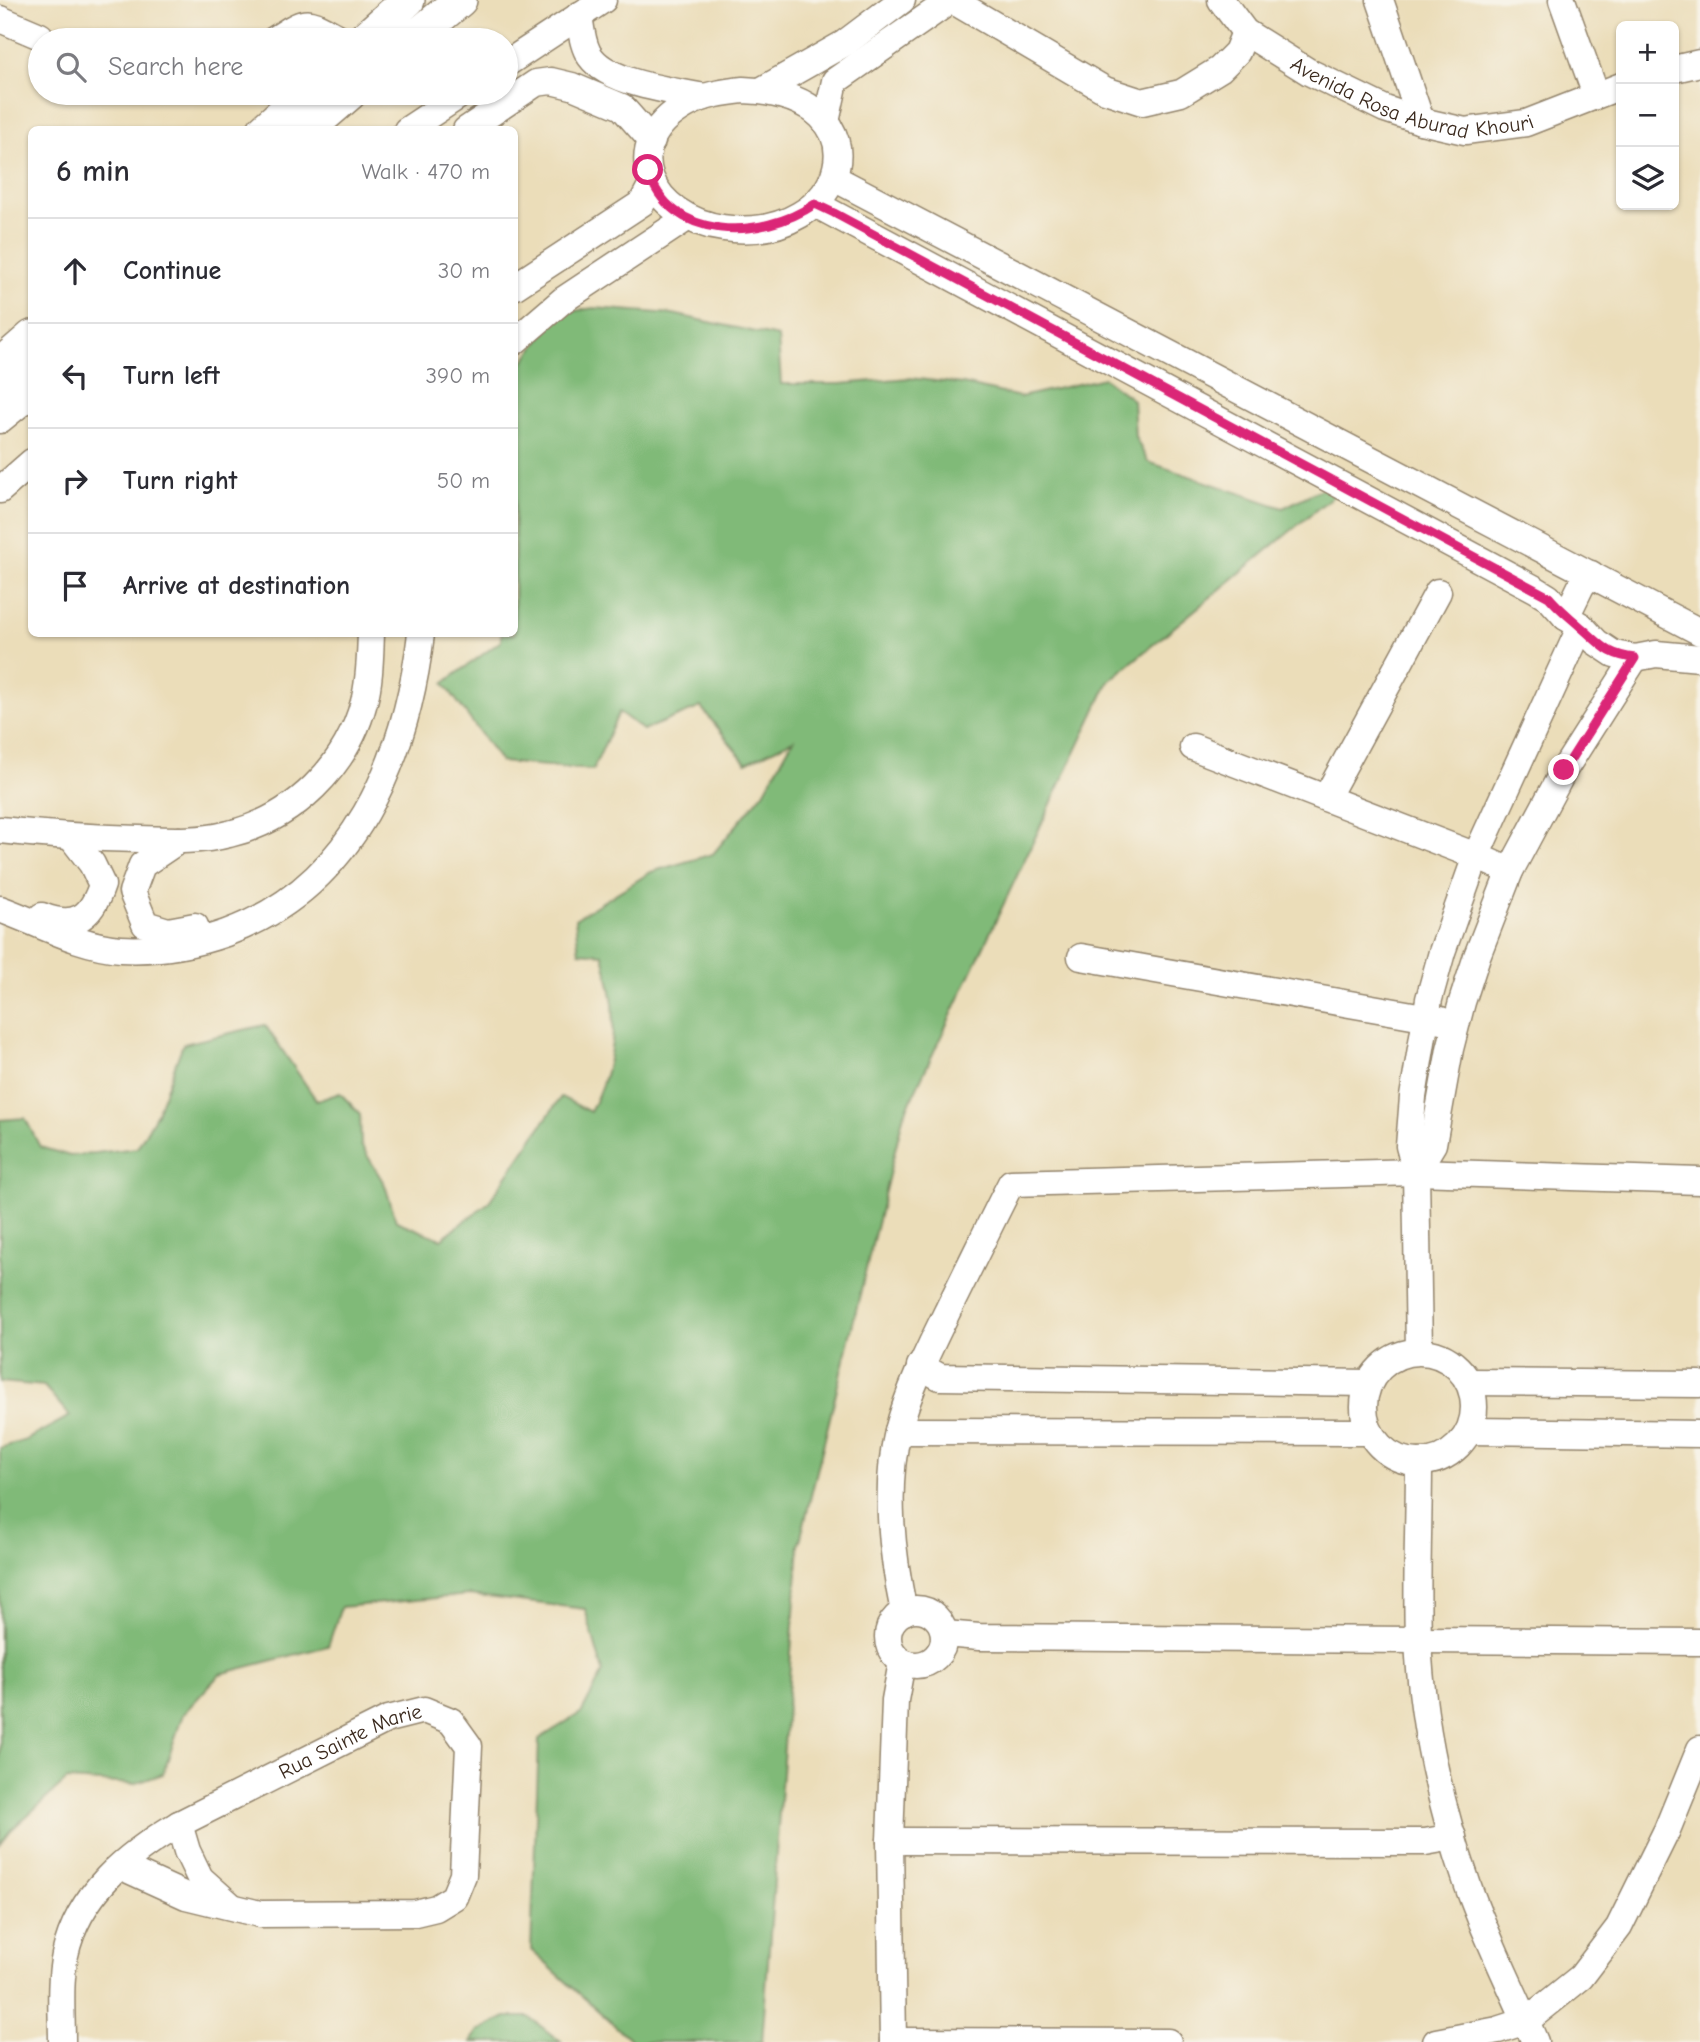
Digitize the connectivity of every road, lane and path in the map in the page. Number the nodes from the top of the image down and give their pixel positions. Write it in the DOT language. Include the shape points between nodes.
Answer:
graph roads {
  1 [pos="4,0"];
  2 [pos="460,0"];
  3 [pos="603,0"];
  4 [pos="902,0"];
  5 [pos="952,0"];
  6 [pos="1221,0"];
  7 [pos="1380,0"];
  8 [pos="1562,0"];
  9 [pos="400,2"];
  10 [pos="0,11"];
  11 [pos="579,15"];
  12 [pos="0,19"];
  13 [pos="292,28"];
  14 [pos="319,28"];
  15 [pos="375,28"];
  16 [pos="426,28"];
  17 [pos="28,31"];
  18 [pos="1245,32"];
  19 [pos="518,56"];
  20 [pos="1700,63"];
  21 [pos="1679,68"];
  22 [pos="1616,88"];
  23 [pos="762,90"];
  24 [pos="518,95"];
  25 [pos="1596,95"];
  26 [pos="704,97"];
  27 [pos="294,105"];
  28 [pos="445,105"];
  29 [pos="503,105"];
  30 [pos="1421,121"];
  31 [pos="826,122"];
  32 [pos="269,126"];
  33 [pos="413,126"];
  34 [pos="472,126"];
  35 [pos="652,141"];
  36 [pos="834,178"];
  37 [pos="652,184"];
  38 [pos="815,204"];
  39 [pos="687,218"];
  40 [pos="518,284"];
  41 [pos="518,339"];
  42 [pos="28,340"];
  43 [pos="0,365"];
  44 [pos="28,372"];
  45 [pos="0,396"];
  46 [pos="28,397"];
  47 [pos="0,420"];
  48 [pos="28,466"];
  49 [pos="0,490"];
  50 [pos="1591,574"];
  51 [pos="1438,592"];
  52 [pos="1672,617"];
  53 [pos="1574,621"];
  54 [pos="1700,632"];
  55 [pos="371,637"];
  56 [pos="421,637"];
  57 [pos="1646,656"];
  58 [pos="1700,658"];
  59 [pos="1193,747"];
  60 [pos="1326,798"];
  61 [pos="0,830"];
  62 [pos="72,838"];
  63 [pos="179,840"];
  64 [pos="1476,856"];
  65 [pos="1510,872"];
  66 [pos="318,876"];
  67 [pos="0,903"];
  68 [pos="0,909"];
  69 [pos="1081,957"];
  70 [pos="1426,1016"];
  71 [pos="1456,1024"];
  72 [pos="1416,1172"];
  73 [pos="1700,1181"];
  74 [pos="1419,1351"];
  75 [pos="920,1366"];
  76 [pos="1469,1382"];
  77 [pos="1369,1383"];
  78 [pos="1700,1384"];
  79 [pos="898,1431"];
  80 [pos="1469,1431"];
  81 [pos="1369,1432"];
  82 [pos="1700,1434"];
  83 [pos="1419,1462"];
  84 [pos="904,1612"];
  85 [pos="944,1634"];
  86 [pos="1418,1639"];
  87 [pos="1700,1642"];
  88 [pos="902,1662"];
  89 [pos="1700,1749"];
  90 [pos="178,1824"];
  91 [pos="1453,1837"];
  92 [pos="890,1841"];
  93 [pos="120,1866"];
  94 [pos="234,1909"];
  95 [pos="1531,2032"];
  96 [pos="893,2041"];
  97 [pos="62,2042"];
  98 [pos="1168,2042"];
  99 [pos="1436,2042"];
  1 -- 10 [label="street"];
  2 -- 16 [label="main road"];
  3 -- 11 [label="street"];
  4 -- 23 [label="street" via="845,43"];
  5 -- 18 [label="street" via="1105,90 1142,102 1181,93 1220,69 1237,52"];
  5 -- 31 [label="street" via="835,82"];
  6 -- 18 [label="street, Avenida Rosa Aburad Khouri"];
  7 -- 30 [label="street"];
  8 -- 25 [label="street"];
  9 -- 15 [label="main road"];
  11 -- 19 [label="street"];
  11 -- 26 [label="street" via="588,53 607,70 644,85"];
  12 -- 17 [label="street"];
  13 -- 14 [label="street" via="307,22"];
  18 -- 30 [label="street, Avenida Rosa Aburad Khouri" via="1309,72"];
  20 -- 21 [label="street"];
  22 -- 25 [label="street, Avenida Rosa Aburad Khouri"];
  23 -- 26 [label="street"];
  23 -- 31 [label="street" via="799,101"];
  24 -- 35 [label="street" via="536,83 572,86 622,107"];
  25 -- 30 [label="street, Avenida Rosa Aburad Khouri" via="1526,123 1465,131"];
  26 -- 35 [label="street" via="671,115"];
  27 -- 32 [label="main road"];
  28 -- 33 [label="street"];
  29 -- 34 [label="street"];
  31 -- 36 [label="street" via="839,149"];
  35 -- 37 [label="street" via="648,155"];
  36 -- 38 [label="street"];
  36 -- 50 [label="street"];
  37 -- 39 [label="street" via="672,209"];
  37 -- 40 [label="street" via="642,203"];
  38 -- 39 [label="street" via="764,227 724,229"];
  38 -- 53 [label="street" via="1535,589"];
  39 -- 41 [label="street" via="563,300"];
  42 -- 43 [label="main road"];
  44 -- 45 [label="main road"];
  46 -- 47 [label="street"];
  48 -- 49 [label="street"];
  50 -- 52 [label="street"];
  50 -- 53 [label="street" via="1581,586"];
  51 -- 60 [label="street"];
  52 -- 54 [label="street"];
  52 -- 57 [label="street" via="1674,631 1664,648"];
  53 -- 57 [label="street" via="1614,654"];
  53 -- 64 [label="street"];
  55 -- 63 [label="street" via="368,680 357,724 320,781 286,810 248,828 211,838"];
  56 -- 66 [label="street" via="411,697 390,763 358,828"];
  57 -- 58 [label="street"];
  57 -- 65 [label="street" via="1564,770"];
  59 -- 60 [label="street"];
  60 -- 64 [label="street"];
  61 -- 62 [label="street"];
  62 -- 63 [label="street"];
  62 -- 67 [label="street" via="102,885 83,917 61,923"];
  63 -- 66 [label="street" via="142,864 132,892 145,924 168,931 232,915"];
  64 -- 65 [label="street"];
  64 -- 70 [label="street" via="1442,952"];
  65 -- 71 [label="street" via="1476,956"];
  66 -- 68 [label="street" via="257,920 210,938 164,948 119,949 69,937"];
  69 -- 70 [label="street"];
  70 -- 71 [label="street"];
  70 -- 72 [label="street" via="1409,1146"];
  71 -- 72 [label="street" via="1433,1144"];
  72 -- 73 [label="street"];
  72 -- 74 [label="street"];
  72 -- 75 [label="street" via="1011,1183"];
  74 -- 76 [label="street" via="1443,1357"];
  74 -- 77 [label="street" via="1384,1364"];
  75 -- 77 [label="street" via="940,1377"];
  75 -- 79 [label="street"];
  76 -- 78 [label="street"];
  76 -- 80 [label="street" via="1475,1407"];
  77 -- 81 [label="street" via="1363,1408"];
  79 -- 81 [label="street"];
  79 -- 84 [label="street" via="892,1528"];
  80 -- 82 [label="street"];
  80 -- 83 [label="street" via="1454,1450"];
  81 -- 83 [label="street" via="1384,1451"];
  83 -- 86 [label="street"];
  84 -- 85 [label="street" via="922,1609 930,1613"];
  84 -- 88 [label="street" via="888,1632 890,1649"];
  85 -- 86 [label="street"];
  85 -- 88 [label="street" via="935,1659 919,1666"];
  86 -- 87 [label="street"];
  86 -- 91 [label="street" via="1430,1739"];
  88 -- 92 [label="street" via="895,1700"];
  89 -- 95 [label="street" via="1667,1830 1619,1927"];
  90 -- 93 [label="street, Rua Sainte Marie"];
  90 -- 94 [label="street" via="200,1878"];
  90 -- 94 [label="street, Rua Sainte Marie" via="388,1719 424,1710 452,1721 469,1746 463,1875 454,1897 415,1913 260,1914"];
  91 -- 92 [label="street" via="1425,1842"];
  91 -- 95 [label="street" via="1485,1931"];
  92 -- 96 [label="street"];
  93 -- 94 [label="street, Rua Sainte Marie" via="186,1896"];
  93 -- 97 [label="street, Rua Sainte Marie" via="78,1917 65,1956"];
  95 -- 99 [label="street" via="1498,2030"];
  96 -- 98 [label="street"];
}
